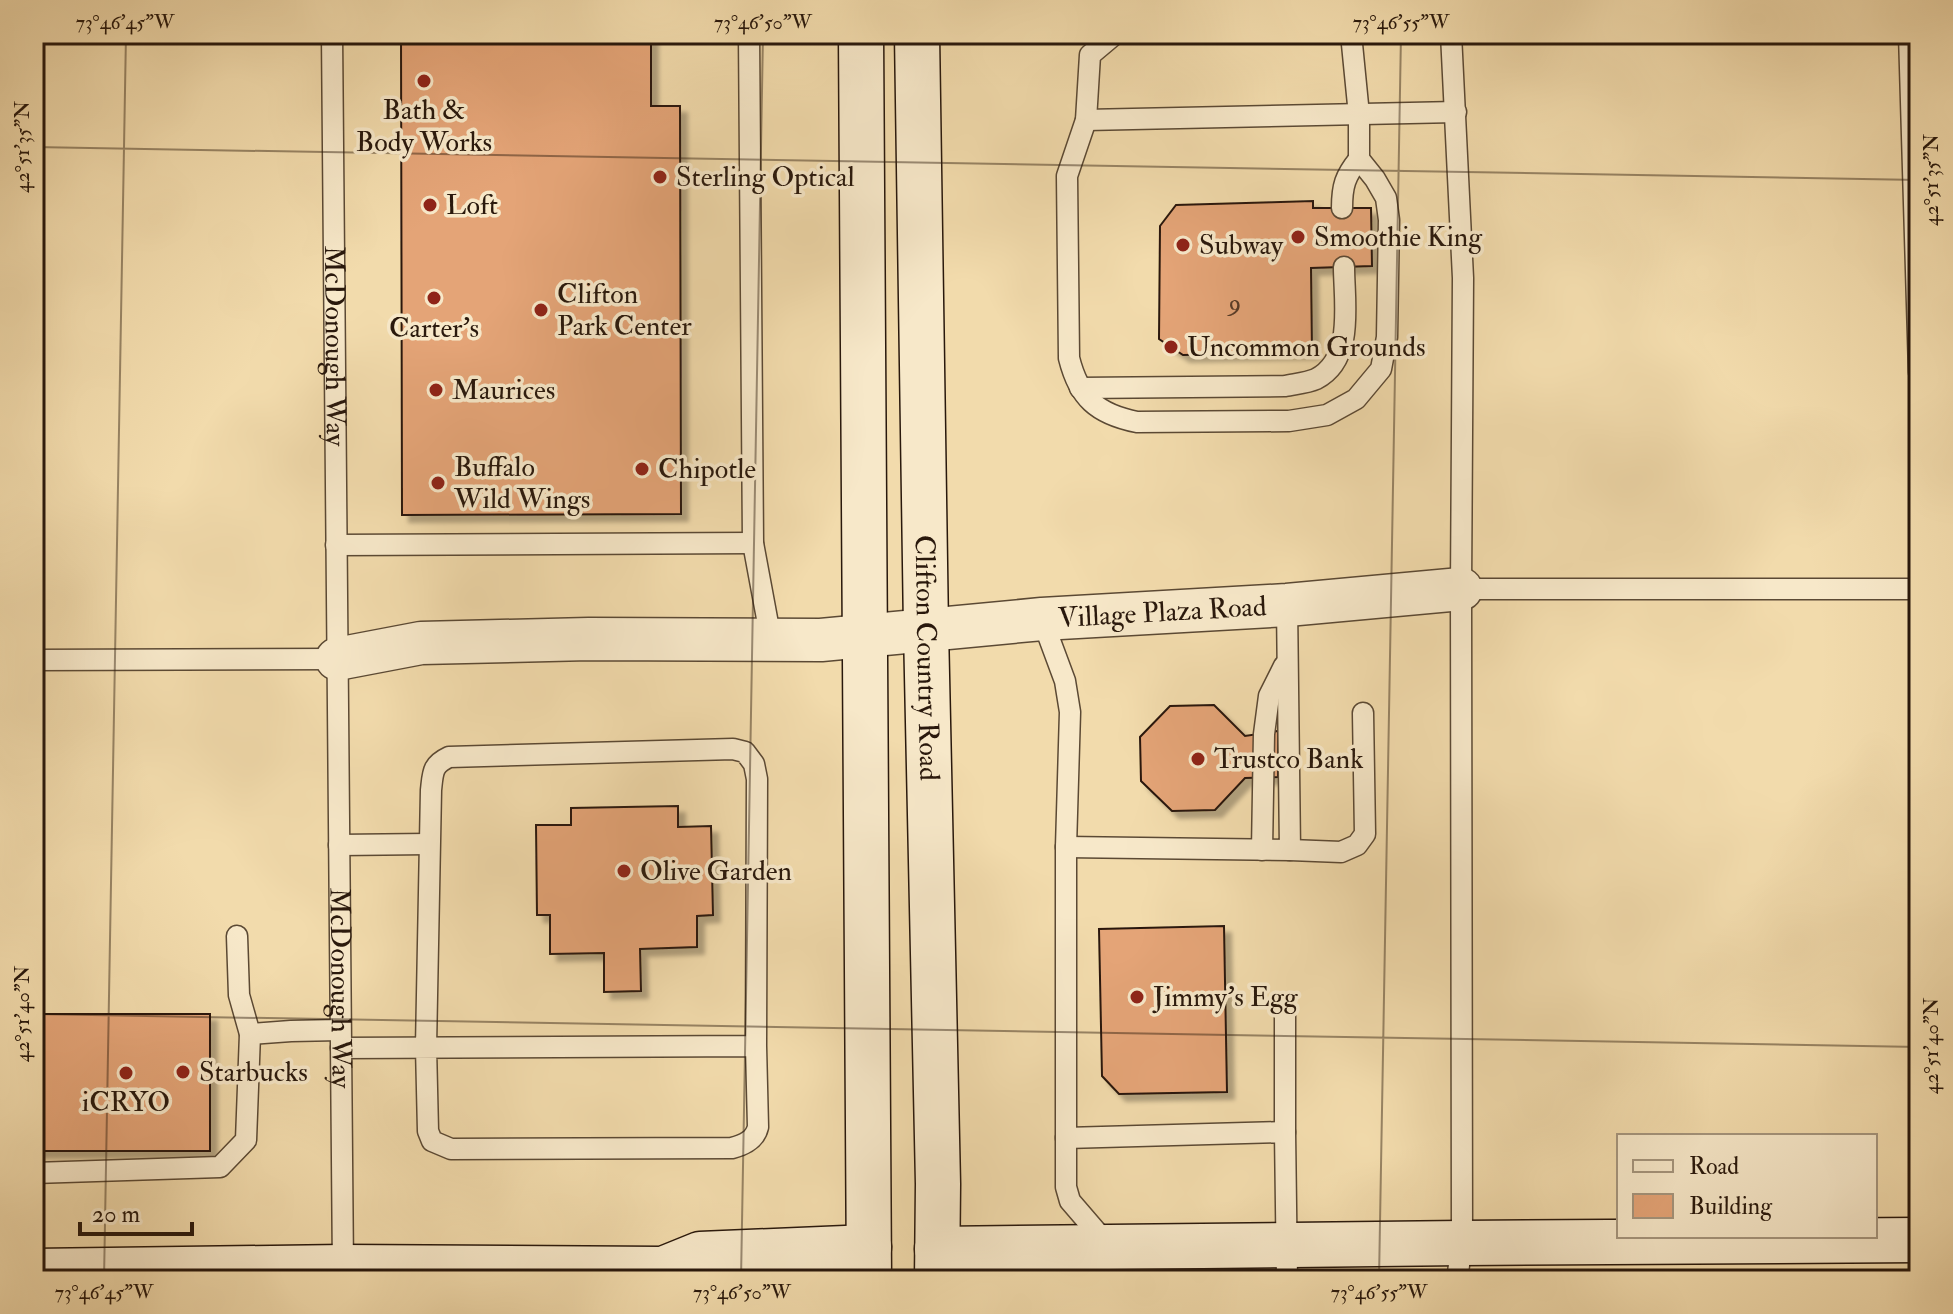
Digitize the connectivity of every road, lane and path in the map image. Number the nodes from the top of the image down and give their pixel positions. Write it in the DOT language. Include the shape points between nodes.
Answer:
graph roads {
  1 [pos="332,34"];
  2 [pos="749,34"];
  3 [pos="861,34"];
  4 [pos="917,34"];
  5 [pos="1115,34"];
  6 [pos="1351,34"];
  7 [pos="1451,34"];
  8 [pos="1909,34"];
  9 [pos="1456,112"];
  10 [pos="1359,115"];
  11 [pos="1086,120"];
  12 [pos="1359,159"];
  13 [pos="1342,208"];
  14 [pos="1344,267"];
  15 [pos="1919,372"];
  16 [pos="1080,388"];
  17 [pos="753,543"];
  18 [pos="336,545"];
  19 [pos="1461,589"];
  20 [pos="1919,589"];
  21 [pos="1287,605"];
  22 [pos="1042,619"];
  23 [pos="926,629"];
  24 [pos="865,635"];
  25 [pos="771,640"];
  26 [pos="337,659"];
  27 [pos="34,660"];
  28 [pos="1287,660"];
  29 [pos="1363,713"];
  30 [pos="429,844"];
  31 [pos="339,845"];
  32 [pos="1066,847"];
  33 [pos="1262,850"];
  34 [pos="1290,850"];
  35 [pos="237,936"];
  36 [pos="1285,1016"];
  37 [pos="250,1034"];
  38 [pos="340,1039"];
  39 [pos="756,1046"];
  40 [pos="426,1047"];
  41 [pos="1285,1132"];
  42 [pos="1066,1138"];
  43 [pos="34,1173"];
  44 [pos="1919,1240"];
  45 [pos="1110,1247"];
  46 [pos="1460,1261"];
  47 [pos="1287,1263"];
  48 [pos="869,1264"];
  49 [pos="937,1264"];
  50 [pos="1058,1264"];
  51 [pos="34,1271"];
  52 [pos="343,1274"];
  53 [pos="611,1274"];
  54 [pos="141,1275"];
  55 [pos="680,1275"];
  56 [pos="899,1280"];
  1 -- 18 [label="lane, McDonough Way"];
  2 -- 17 [label="lane"];
  3 -- 24 [label="street"];
  4 -- 23 [label="street, Clifton Country Road"];
  5 -- 11 [label="lane" via="1090,55"];
  6 -- 10 [label="lane"];
  7 -- 9 [label="lane"];
  8 -- 15 [label="lane"];
  9 -- 10 [label="lane"];
  9 -- 19 [label="lane" via="1463,278"];
  10 -- 11 [label="lane"];
  10 -- 12 [label="lane"];
  11 -- 16 [label="lane" via="1067,176 1069,358"];
  12 -- 13 [label="lane" via="1346,174"];
  12 -- 16 [label="lane" via="1386,198 1389,220 1387,337 1381,369 1356,399 1327,415 1289,421 1137,422 1095,406"];
  14 -- 16 [label="lane" via="1345,331 1339,354 1315,379 1285,386"];
  17 -- 18 [label="lane"];
  17 -- 25 [label="lane"];
  18 -- 26 [label="lane, McDonough Way"];
  19 -- 20 [label="lane"];
  19 -- 21 [label="street, Village Plaza Road"];
  19 -- 46 [label="lane"];
  21 -- 22 [label="street, Village Plaza Road"];
  21 -- 28 [label="lane"];
  22 -- 23 [label="street, Village Plaza Road"];
  22 -- 32 [label="lane" via="1065,681 1070,712"];
  23 -- 24 [label="street, Village Plaza Road"];
  23 -- 49 [label="street, Clifton Country Road"];
  24 -- 25 [label="street"];
  24 -- 48 [label="street"];
  25 -- 26 [label="street" via="421,643"];
  26 -- 27 [label="lane"];
  26 -- 31 [label="lane, McDonough Way"];
  28 -- 33 [label="lane" via="1269,696 1264,734"];
  28 -- 34 [label="lane"];
  29 -- 34 [label="lane" via="1365,834 1341,852"];
  30 -- 31 [label="lane"];
  30 -- 39 [label="lane" via="433,772 449,757 745,752 757,779"];
  30 -- 40 [label="lane"];
  31 -- 38 [label="lane, McDonough Way"];
  32 -- 33 [label="lane"];
  32 -- 42 [label="lane"];
  33 -- 34 [label="lane"];
  35 -- 37 [label="lane" via="239,995"];
  36 -- 41 [label="lane"];
  37 -- 38 [label="lane" via="291,1031"];
  37 -- 43 [label="lane" via="246,1140 220,1167"];
  38 -- 40 [label="lane"];
  38 -- 52 [label="lane, McDonough Way"];
  39 -- 40 [label="lane"];
  39 -- 40 [label="lane" via="758,1127 744,1145 451,1149 432,1141 428,1131"];
  41 -- 42 [label="lane"];
  41 -- 47 [label="lane"];
  42 -- 45 [label="lane" via="1070,1201"];
  44 -- 46 [label="street"];
  45 -- 47 [label="street"];
  45 -- 50 [label="street"];
  46 -- 47 [label="street"];
  48 -- 55 [label="street" via="700,1254"];
  48 -- 56 [label="street" via="889,1261"];
  49 -- 50 [label="street"];
  51 -- 54 [label="street"];
  52 -- 53 [label="street"];
  52 -- 54 [label="street"];
  53 -- 55 [label="street"];
}
